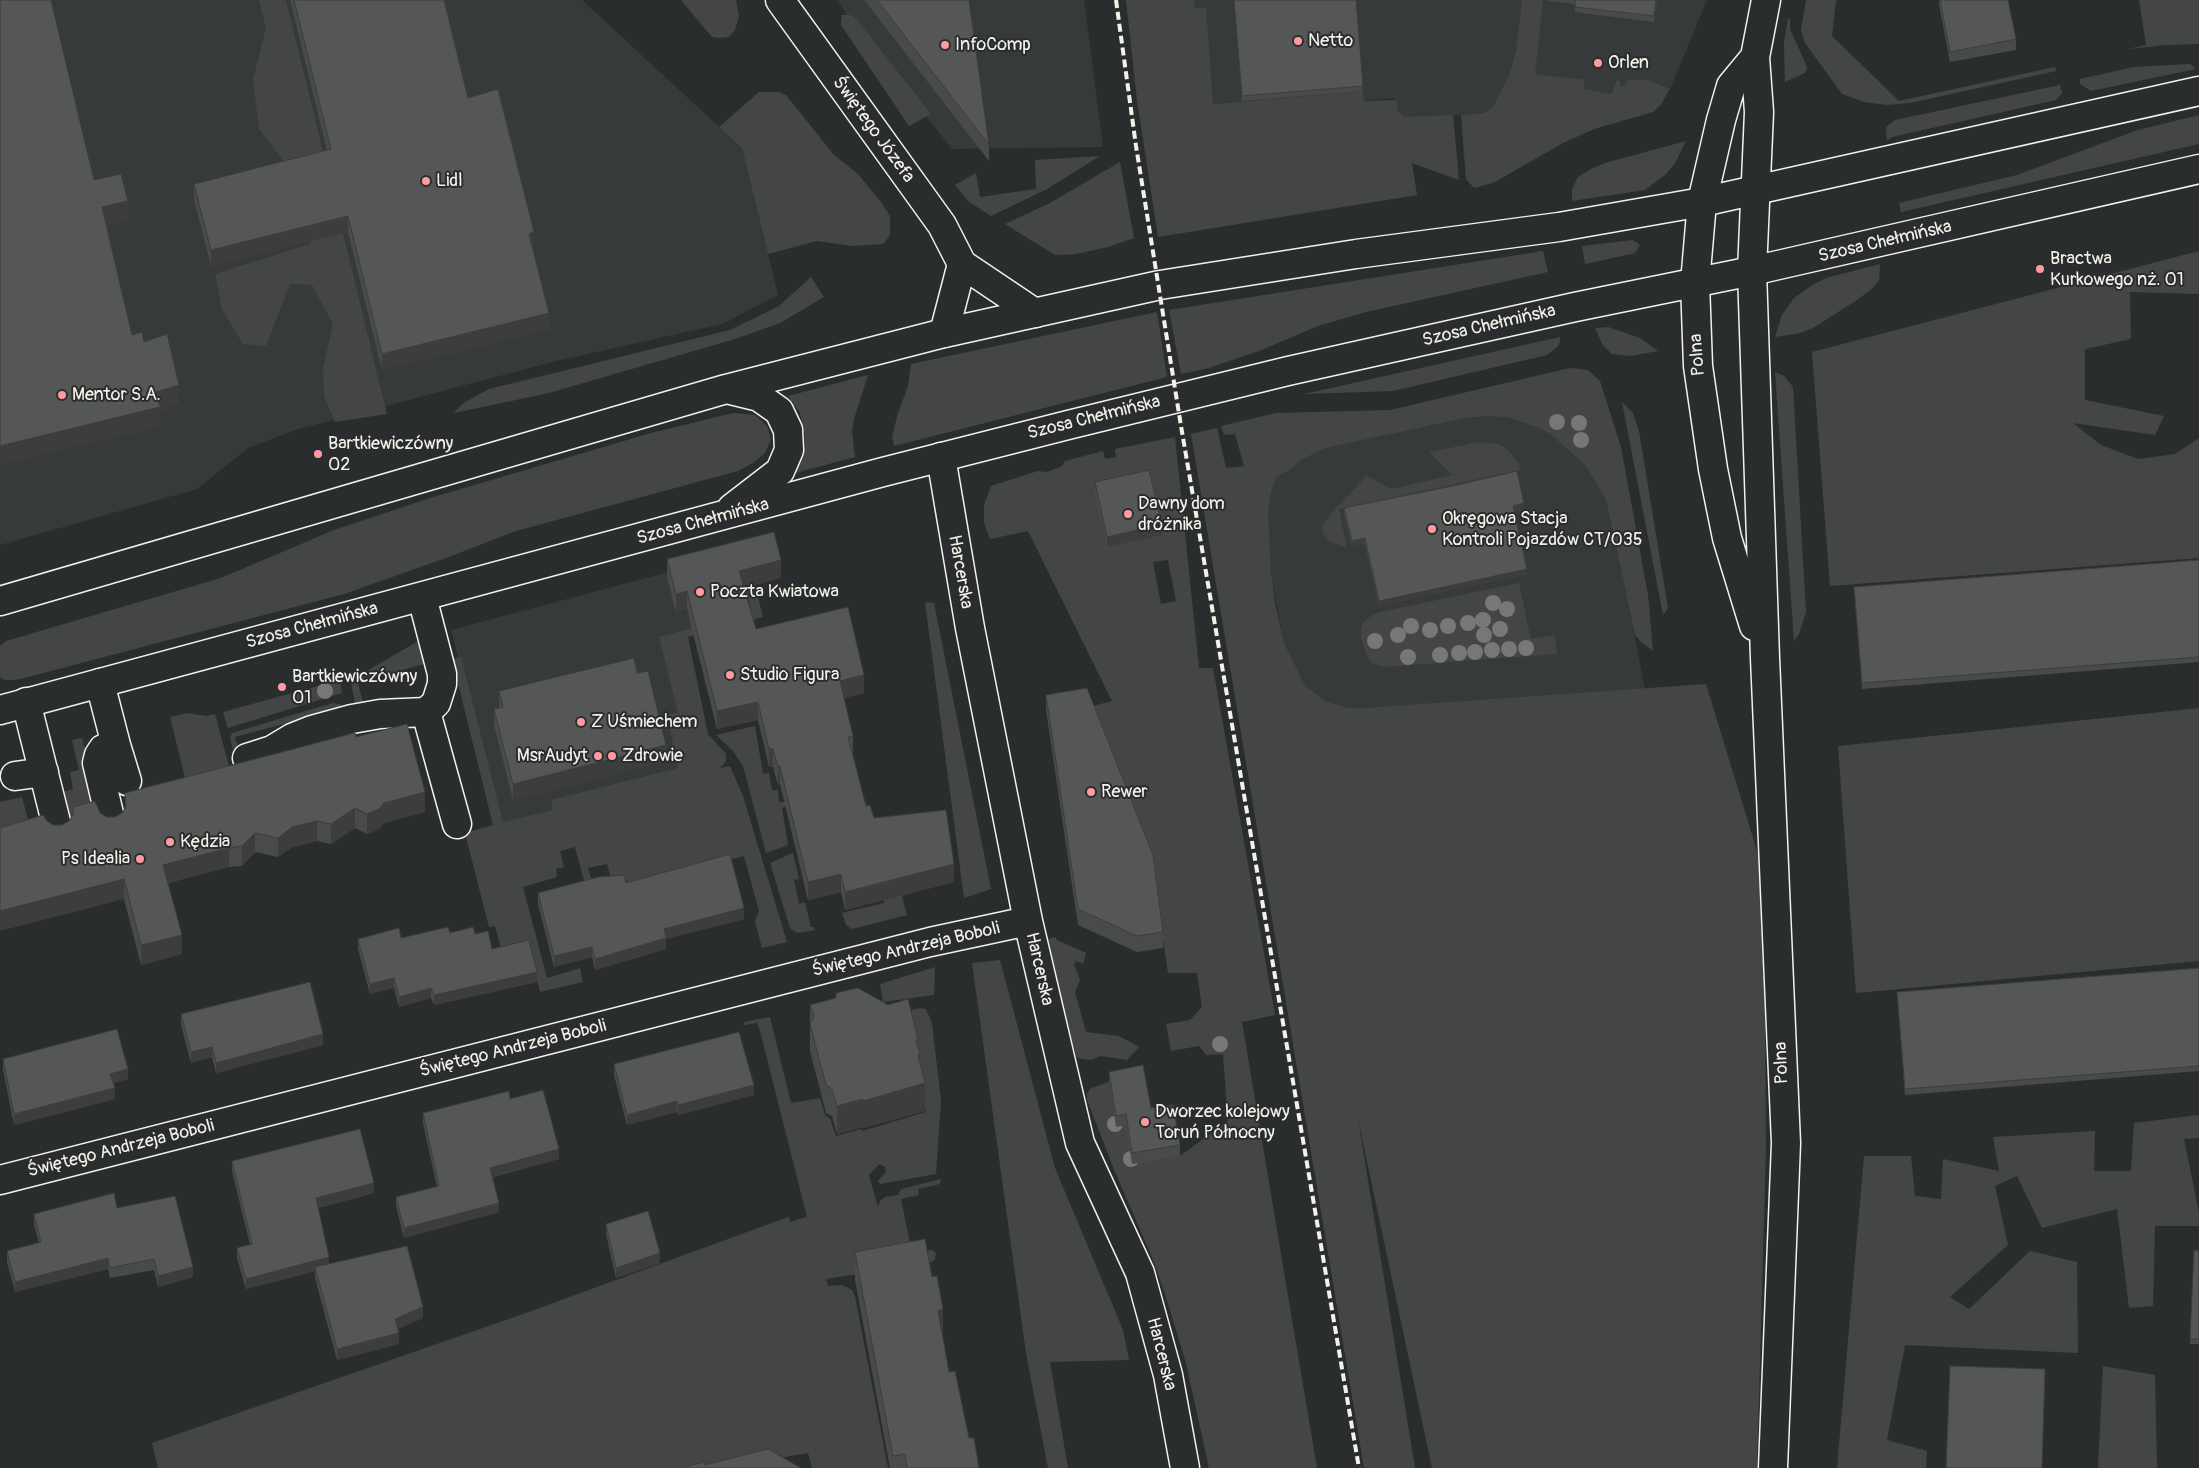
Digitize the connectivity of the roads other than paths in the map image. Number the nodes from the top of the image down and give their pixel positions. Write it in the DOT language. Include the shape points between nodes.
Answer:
graph roads {
  1 [pos="780,0"];
  2 [pos="1766,0"];
  3 [pos="1755,56"];
  4 [pos="2199,91"];
  5 [pos="2199,169"];
  6 [pos="1754,191"];
  7 [pos="1702,202"];
  8 [pos="962,264"];
  9 [pos="1752,271"];
  10 [pos="1695,283"];
  11 [pos="1035,313"];
  12 [pos="944,333"];
  13 [pos="726,389"];
  14 [pos="942,457"];
  15 [pos="719,518"];
  16 [pos="422,597"];
  17 [pos="5,602"];
  18 [pos="1765,658"];
  19 [pos="100,683"];
  20 [pos="10,705"];
  21 [pos="426,712"];
  22 [pos="116,745"];
  23 [pos="247,758"];
  24 [pos="44,772"];
  25 [pos="15,776"];
  26 [pos="127,781"];
  27 [pos="111,822"];
  28 [pos="457,824"];
  29 [pos="58,830"];
  30 [pos="1028,922"];
  31 [pos="0,1180"];
  32 [pos="1185,1468"];
  33 [pos="1773,1468"];
  1 -- 8 [label="street, Świętego Józefa" via="942,225"];
  2 -- 3 [label="street, Polna"];
  3 -- 6 [label="street, Polna" via="1759,112"];
  3 -- 7 [label="street, Polna" via="1731,86"];
  4 -- 6 [label="street"];
  5 -- 9 [label="street, Szosa Chełmińska"];
  6 -- 7 [label="street"];
  6 -- 9 [label="street, Polna"];
  7 -- 10 [label="street, Polna"];
  7 -- 11 [label="street" via="1559,227 1356,254 1160,286"];
  8 -- 11 [label="street, Świętego Józefa"];
  8 -- 12 [label="street"];
  9 -- 10 [label="street, Szosa Chełmińska"];
  9 -- 18 [label="street, Polna"];
  10 -- 14 [label="street, Szosa Chełmińska" via="1298,369"];
  10 -- 18 [label="street, Polna" via="1698,366 1713,469 1727,538"];
  11 -- 12 [label="street"];
  12 -- 13 [label="street"];
  13 -- 15 [label="street" via="758,397 779,411 788,430 789,450 780,471"];
  13 -- 17 [label="street"];
  14 -- 15 [label="street, Szosa Chełmińska"];
  14 -- 30 [label="street, Harcerska" via="970,628"];
  15 -- 16 [label="street, Szosa Chełmińska"];
  16 -- 19 [label="street, Szosa Chełmińska"];
  16 -- 21 [label="street" via="442,674 441,692 436,703"];
  18 -- 33 [label="street, Polna" via="1786,1143"];
  19 -- 20 [label="street, Szosa Chełmińska"];
  19 -- 22 [label="street"];
  20 -- 24 [label="street"];
  21 -- 23 [label="street" via="380,714 344,721 312,730 272,750"];
  21 -- 28 [label="street"];
  22 -- 26 [label="street"];
  22 -- 27 [label="street" via="103,749 97,763"];
  24 -- 25 [label="street"];
  24 -- 29 [label="street"];
  30 -- 31 [label="street, Świętego Andrzeja Boboli" via="930,942"];
  30 -- 32 [label="street, Harcerska" via="1080,1143 1140,1273 1168,1375"];
}
